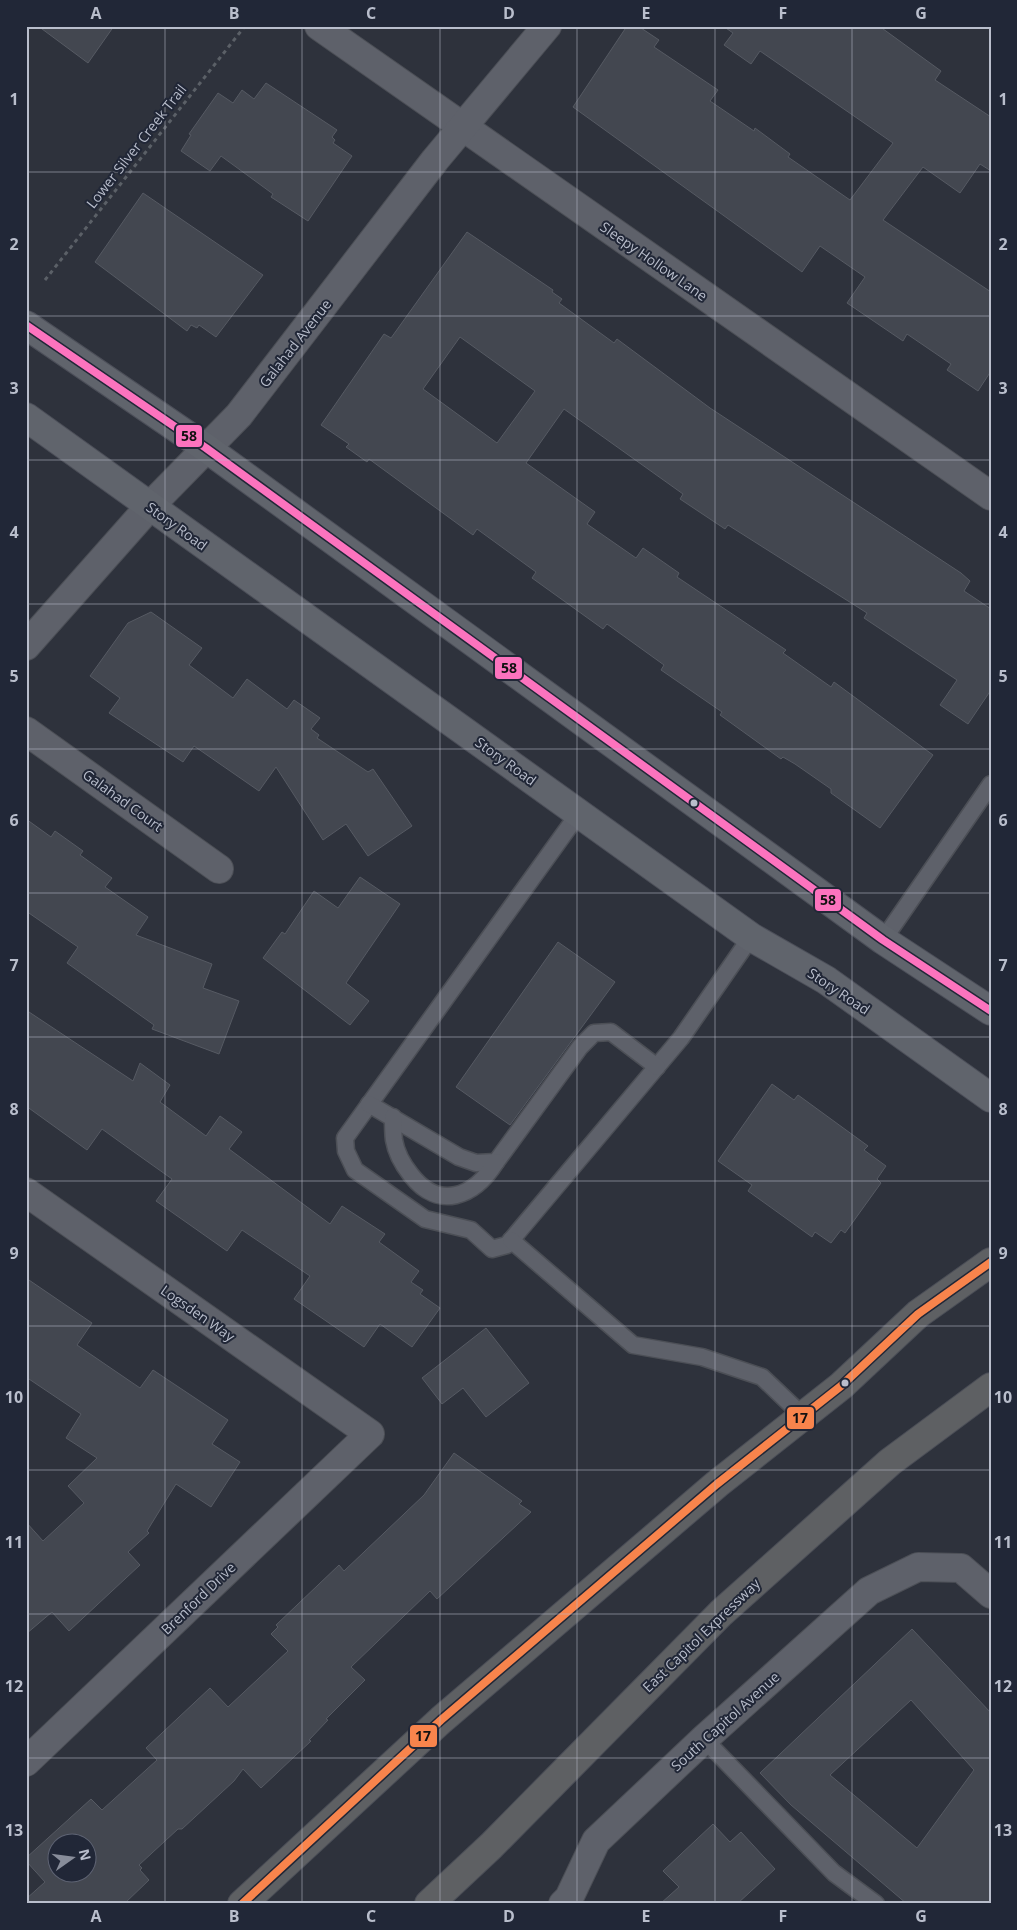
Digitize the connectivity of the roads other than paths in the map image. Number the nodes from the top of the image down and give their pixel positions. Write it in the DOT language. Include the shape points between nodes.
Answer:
graph roads {
  1 [pos="319,26"];
  2 [pos="547,26"];
  3 [pos="462,128"];
  4 [pos="26,325"];
  5 [pos="26,417"];
  6 [pos="206,448"];
  7 [pos="991,496"];
  8 [pos="150,506"];
  9 [pos="26,646"];
  10 [pos="26,731"];
  11 [pos="991,784"];
  12 [pos="579,813"];
  13 [pos="219,869"];
  14 [pos="752,937"];
  15 [pos="883,940"];
  16 [pos="991,1011"];
  17 [pos="657,1067"];
  18 [pos="991,1098"];
  19 [pos="369,1104"];
  20 [pos="393,1117"];
  21 [pos="496,1162"];
  22 [pos="26,1192"];
  23 [pos="511,1240"];
  24 [pos="991,1262"];
  25 [pos="991,1387"];
  26 [pos="804,1417"];
  27 [pos="370,1434"];
  28 [pos="991,1594"];
  29 [pos="704,1739"];
  30 [pos="26,1762"];
  31 [pos="569,1902"];
  32 [pos="242,1904"];
  33 [pos="429,1904"];
  34 [pos="876,1904"];
  1 -- 3 [label="street, Sleepy Hollow Lane"];
  2 -- 3 [label="street, Galahad Avenue"];
  3 -- 6 [label="street, Galahad Avenue" via="239,415"];
  3 -- 7 [label="street, Sleepy Hollow Lane"];
  4 -- 6 [label="main road"];
  5 -- 8 [label="main road, Story Road"];
  6 -- 8 [label="street, Galahad Avenue"];
  6 -- 15 [label="main road"];
  8 -- 9 [label="street, Galahad Avenue"];
  8 -- 12 [label="main road, Story Road"];
  10 -- 13 [label="street, Galahad Court"];
  11 -- 15 [label="lane"];
  12 -- 14 [label="main road, Story Road"];
  12 -- 19 [label="lane"];
  14 -- 17 [label="lane"];
  14 -- 18 [label="main road, Story Road" via="826,980"];
  15 -- 16 [label="main road"];
  17 -- 21 [label="lane" via="611,1032 594,1034 580,1047"];
  17 -- 23 [label="lane"];
  19 -- 20 [label="lane"];
  19 -- 23 [label="lane" via="345,1138 346,1151 355,1170 425,1219 471,1230 492,1249 507,1246"];
  20 -- 21 [label="lane" via="459,1157 476,1163"];
  20 -- 21 [label="lane" via="394,1141 404,1166 421,1188 440,1197 467,1192 487,1177"];
  22 -- 27 [label="street, Logsden Way"];
  23 -- 26 [label="lane" via="634,1345 702,1357 762,1377"];
  24 -- 26 [label="highway" via="918,1314"];
  25 -- 33 [label="highway, East Capitol Expressway" via="890,1462 721,1613 491,1846"];
  26 -- 32 [label="highway" via="717,1484 441,1720"];
  27 -- 30 [label="street, Brenford Drive"];
  28 -- 29 [label="street, South Capitol Avenue" via="962,1568 918,1566 869,1591"];
  29 -- 31 [label="street, South Capitol Avenue" via="596,1841"];
  29 -- 34 [label="lane" via="834,1873"];
}
